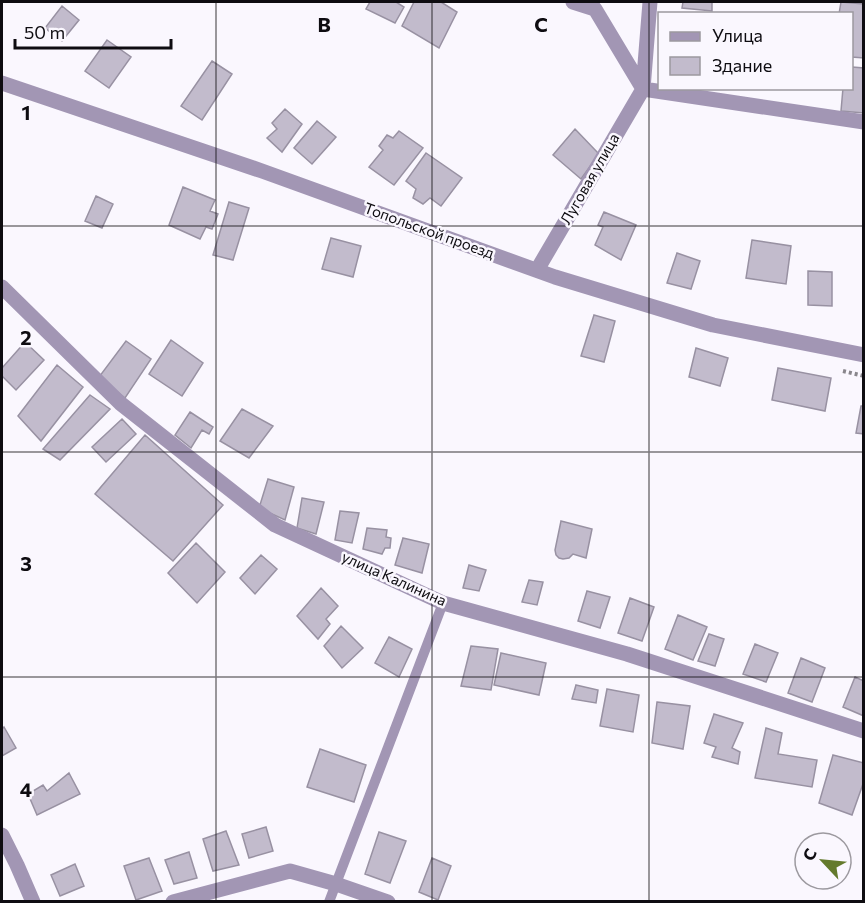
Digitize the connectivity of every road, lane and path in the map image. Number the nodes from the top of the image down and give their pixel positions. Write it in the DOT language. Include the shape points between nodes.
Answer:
graph roads {
  1 [pos="573,2"];
  2 [pos="650,2"];
  3 [pos="2,83"];
  4 [pos="643,89"];
  5 [pos="864,122"];
  6 [pos="537,270"];
  7 [pos="2,286"];
  8 [pos="864,355"];
  9 [pos="443,603"];
  10 [pos="864,731"];
  11 [pos="2,835"];
  12 [pos="17,865"];
  13 [pos="2,867"];
  14 [pos="336,884"];
  15 [pos="33,902"];
  16 [pos="173,902"];
  17 [pos="330,902"];
  18 [pos="388,902"];
  1 -- 4 [label="street" via="595,9"];
  2 -- 4 [label="street, Луговая улица"];
  3 -- 6 [label="street, Топольской проезд"];
  4 -- 5 [label="street"];
  4 -- 6 [label="street, Луговая улица"];
  6 -- 8 [label="street, Топольской проезд" via="713,325"];
  7 -- 9 [label="street, улица Калинина" via="120,403 275,525"];
  9 -- 10 [label="street, улица Калинина" via="627,654"];
  9 -- 14 [label="lane"];
  11 -- 12 [label="street"];
  12 -- 13 [label="street"];
  12 -- 15 [label="street"];
  14 -- 16 [label="street" via="290,871"];
  14 -- 17 [label="lane"];
  14 -- 18 [label="street"];
}
